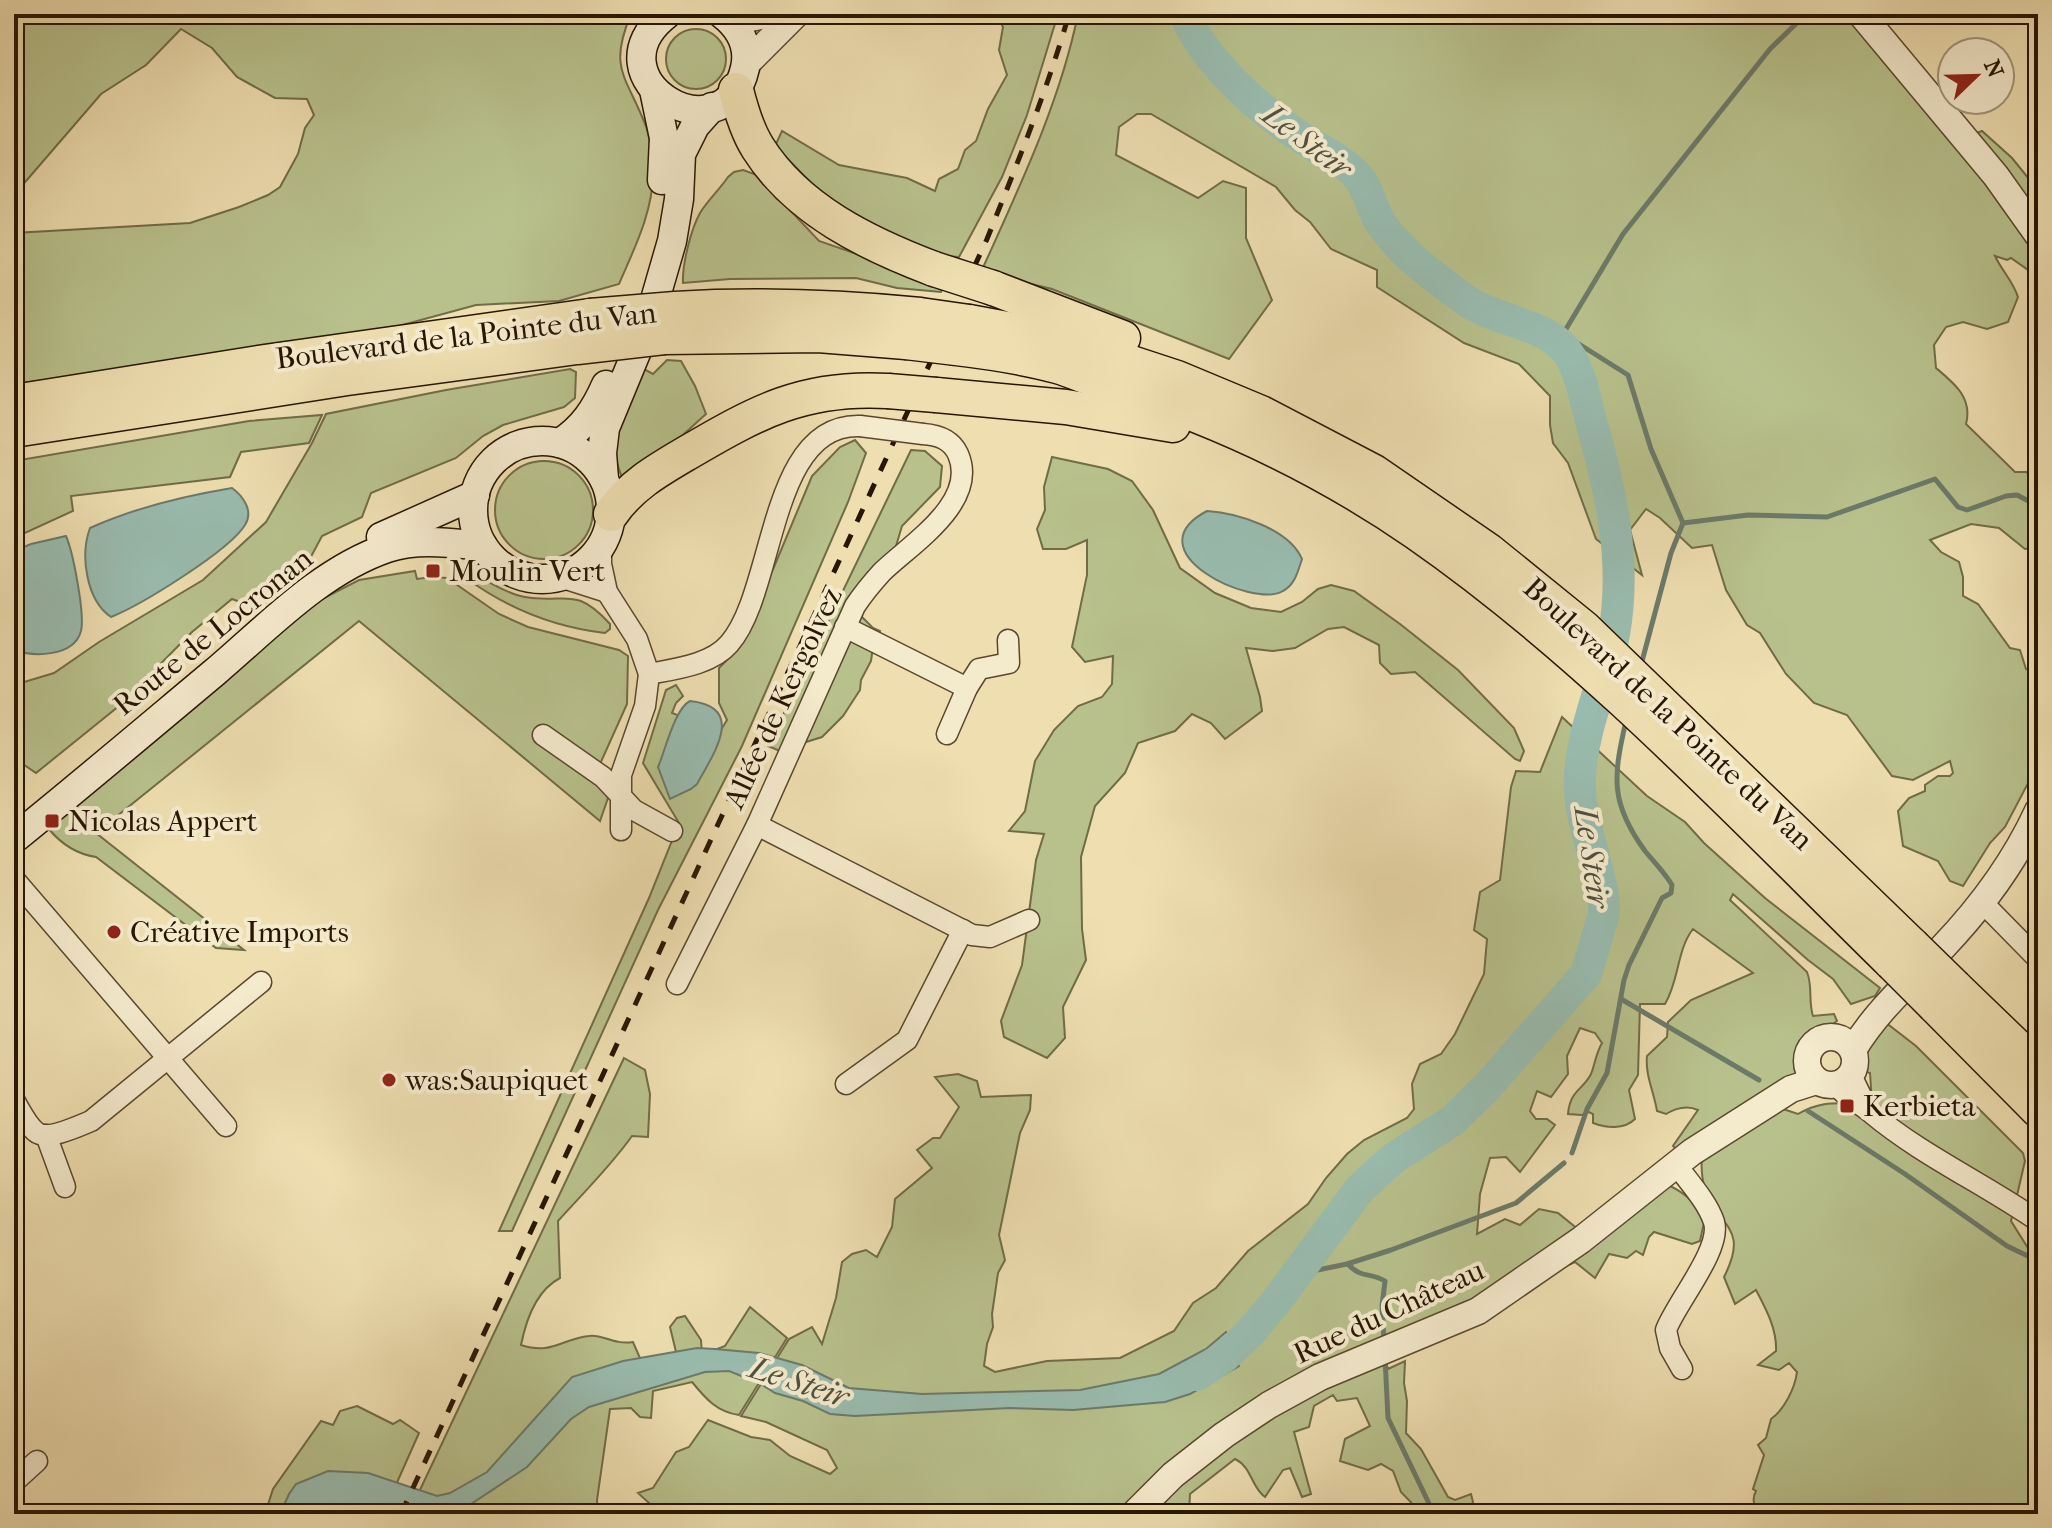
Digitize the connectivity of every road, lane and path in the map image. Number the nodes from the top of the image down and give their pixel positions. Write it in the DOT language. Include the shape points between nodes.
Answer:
graph roads {
  1 [pos="667,14"];
  2 [pos="769,14"];
  3 [pos="796,14"];
  4 [pos="1861,14"];
  5 [pos="727,18"];
  6 [pos="731,87"];
  7 [pos="654,90"];
  8 [pos="2038,235"];
  9 [pos="583,331"];
  10 [pos="962,335"];
  11 [pos="14,402"];
  12 [pos="14,430"];
  13 [pos="560,443"];
  14 [pos="1374,472"];
  15 [pos="1322,475"];
  16 [pos="604,479"];
  17 [pos="475,495"];
  18 [pos="611,514"];
  19 [pos="483,546"];
  20 [pos="601,547"];
  21 [pos="560,577"];
  22 [pos="607,592"];
  23 [pos="845,627"];
  24 [pos="1008,640"];
  25 [pos="1576,641"];
  26 [pos="649,674"];
  27 [pos="967,688"];
  28 [pos="1662,720"];
  29 [pos="947,734"];
  30 [pos="543,735"];
  31 [pos="620,795"];
  32 [pos="2038,811"];
  33 [pos="14,822"];
  34 [pos="757,825"];
  35 [pos="621,830"];
  36 [pos="672,831"];
  37 [pos="14,839"];
  38 [pos="14,879"];
  39 [pos="1982,902"];
  40 [pos="1029,920"];
  41 [pos="963,930"];
  42 [pos="1902,954"];
  43 [pos="2038,959"];
  44 [pos="261,982"];
  45 [pos="677,984"];
  46 [pos="1945,996"];
  47 [pos="168,1060"];
  48 [pos="2038,1067"];
  49 [pos="1827,1068"];
  50 [pos="846,1084"];
  51 [pos="14,1100"];
  52 [pos="2038,1110"];
  53 [pos="226,1126"];
  54 [pos="46,1135"];
  55 [pos="1675,1163"];
  56 [pos="65,1187"];
  57 [pos="2038,1221"];
  58 [pos="1682,1369"];
  59 [pos="37,1461"];
  60 [pos="14,1482"];
  61 [pos="1134,1514"];
  1 -- 7 [label="main road" via="647,35 643,50 643,66"];
  2 -- 5 [label="street"];
  3 -- 6 [label="street"];
  4 -- 8 [label="street" via="1996,176"];
  5 -- 6 [label="main road" via="746,48"];
  6 -- 7 [label="main road" via="697,110 669,103"];
  6 -- 14 [label="highway, bridge" via="759,149 804,198 863,238 1154,350"];
  6 -- 16 [label="main road" via="695,126 681,154 672,241 648,324 605,428"];
  7 -- 13 [label="main road" via="664,157 645,272 597,406 582,427"];
  9 -- 10 [label="highway, Boulevard de la Pointe du Van, bridge" via="669,323 818,335 913,329"];
  9 -- 11 [label="highway, Boulevard de la Pointe du Van" via="265,362"];
  9 -- 12 [label="highway, Boulevard de la Pointe du Van" via="347,378"];
  10 -- 14 [label="highway, Boulevard de la Pointe du Van" via="1055,338 1154,369 1261,413"];
  10 -- 15 [label="highway, Boulevard de la Pointe du Van" via="1191,412"];
  13 -- 16 [label="main road" via="593,463"];
  13 -- 17 [label="main road" via="532,442 505,452 483,474"];
  14 -- 25 [label="highway, Boulevard de la Pointe du Van" via="1477,543"];
  15 -- 18 [label="highway, bridge" via="1149,419 1066,407 840,390 766,409 652,474"];
  15 -- 25 [label="highway, Boulevard de la Pointe du Van"];
  16 -- 18 [label="main road"];
  17 -- 19 [label="main road" via="473,513"];
  17 -- 33 [label="main road, Route de Locronan" via="356,548 306,580"];
  18 -- 20 [label="main road"];
  19 -- 21 [label="main road" via="515,574"];
  19 -- 37 [label="main road, Route de Locronan" via="396,546 330,577"];
  20 -- 21 [label="main road" via="583,566"];
  20 -- 22 [label="street"];
  21 -- 22 [label="street"];
  22 -- 26 [label="street" via="637,639"];
  23 -- 26 [label="street, Allée de Kergolvez, bridge" via="870,585 957,496 962,471 957,451 943,438 860,426 840,427 825,435 795,469 785,490 759,581 730,643 704,660"];
  23 -- 27 [label="street"];
  23 -- 34 [label="street, Allée de Kergolvez"];
  24 -- 27 [label="street" via="1009,663 979,669"];
  25 -- 28 [label="highway, Boulevard de la Pointe du Van"];
  26 -- 31 [label="street"];
  27 -- 29 [label="street"];
  28 -- 42 [label="highway, Boulevard de la Pointe du Van"];
  28 -- 42 [label="highway, Boulevard de la Pointe du Van" via="1720,794"];
  30 -- 31 [label="street"];
  31 -- 35 [label="street"];
  31 -- 36 [label="street" via="641,815"];
  32 -- 39 [label="street, Rue du Château" via="2012,863"];
  34 -- 41 [label="street"];
  34 -- 45 [label="street, Allée de Kergolvez"];
  38 -- 47 [label="street"];
  39 -- 43 [label="street"];
  39 -- 49 [label="street, Rue du Château"];
  40 -- 41 [label="street" via="985,938"];
  41 -- 50 [label="street" via="907,1040"];
  42 -- 46 [label="highway, bridge"];
  44 -- 47 [label="street"];
  46 -- 48 [label="highway"];
  46 -- 52 [label="highway"];
  47 -- 53 [label="street"];
  47 -- 54 [label="street" via="91,1121"];
  49 -- 55 [label="street, Rue du Château"];
  49 -- 57 [label="street" via="1848,1099"];
  51 -- 54 [label="street" via="35,1132"];
  54 -- 56 [label="street"];
  55 -- 58 [label="street" via="1715,1228 1712,1247 1666,1330 1667,1343"];
  55 -- 61 [label="street, Rue du Château" via="1498,1299 1307,1383 1269,1405 1173,1475"];
  59 -- 60 [label="street"];
}
